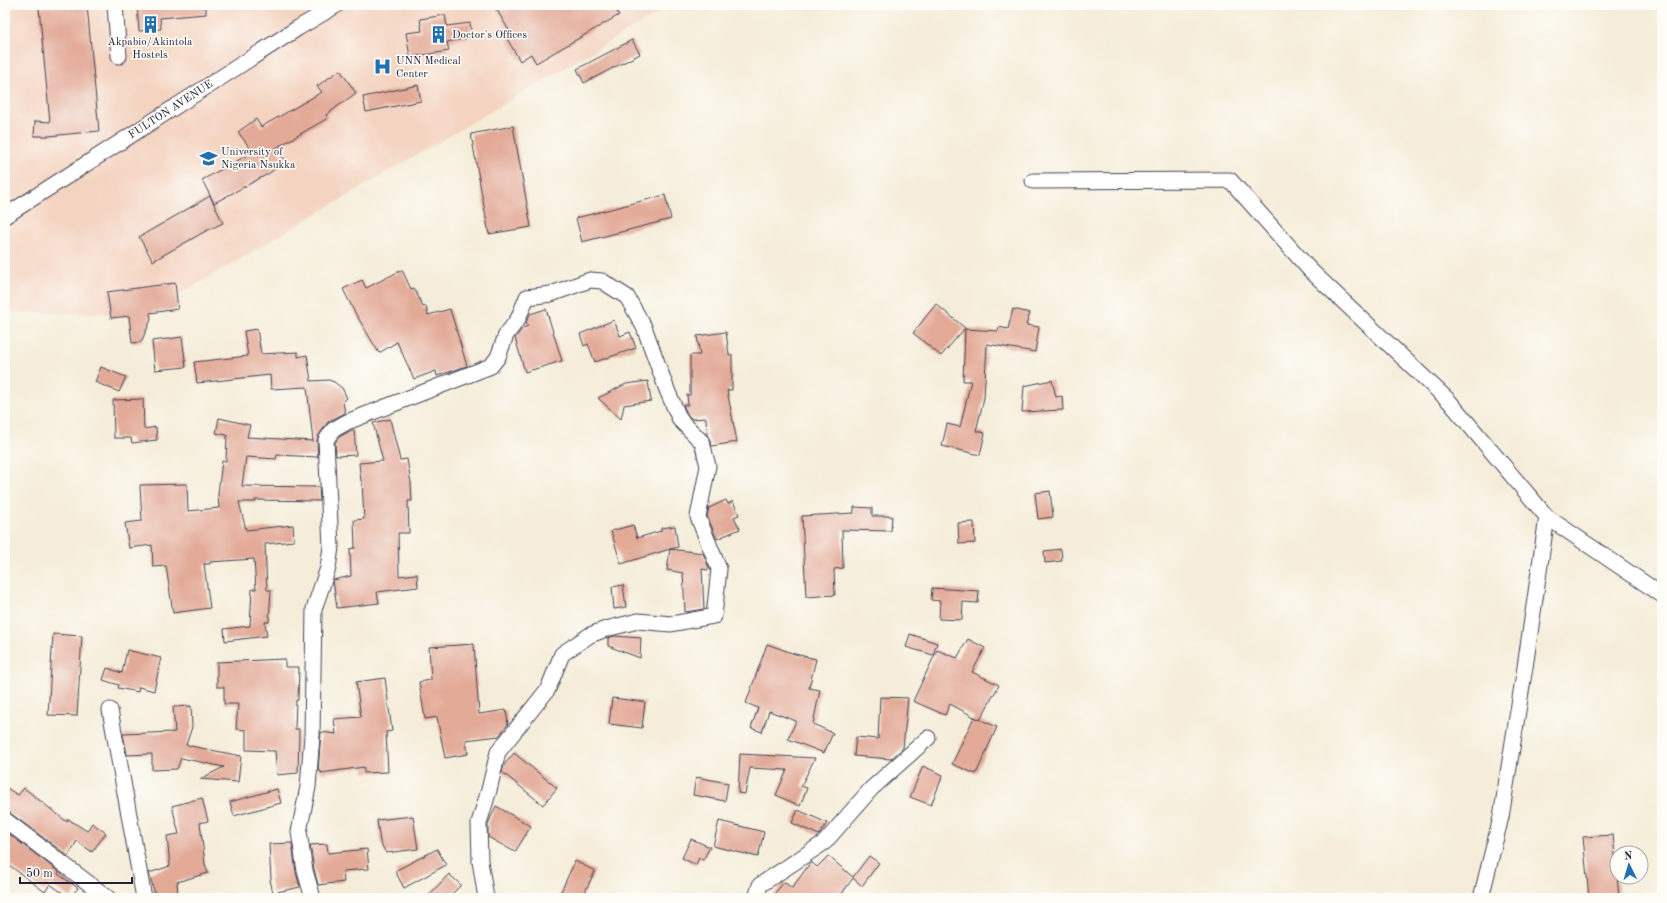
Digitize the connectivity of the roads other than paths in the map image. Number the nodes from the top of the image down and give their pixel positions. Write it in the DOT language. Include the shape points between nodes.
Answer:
graph roads {
  1 [pos="115,5"];
  2 [pos="337,5"];
  3 [pos="119,56"];
  4 [pos="1033,181"];
  5 [pos="5,216"];
  6 [pos="1547,517"];
  7 [pos="1662,595"];
  8 [pos="110,710"];
  9 [pos="928,738"];
  10 [pos="5,820"];
  11 [pos="108,898"];
  12 [pos="144,898"];
  13 [pos="313,898"];
  14 [pos="486,898"];
  15 [pos="756,898"];
  16 [pos="1481,898"];
  1 -- 3 [label="street"];
  2 -- 5 [label="street, FULTON AVENUE"];
  4 -- 6 [label="street" via="1230,180 1310,270 1449,401"];
  6 -- 7 [label="street"];
  6 -- 16 [label="street" via="1501,817"];
  8 -- 12 [label="street"];
  9 -- 15 [label="street" via="871,789 825,842 760,885"];
  10 -- 11 [label="street"];
  13 -- 14 [label="street" via="305,871 299,832 308,787 312,736 314,609 328,568 331,548 326,440 333,430 347,422 491,366 498,357 506,335 518,319 527,297 551,294 590,280 602,281 627,297 644,327 680,420 702,442 708,466 698,517 719,569 714,616 671,624 638,621 606,629 590,635 562,654 548,689 498,752 479,823 480,861"];
}
